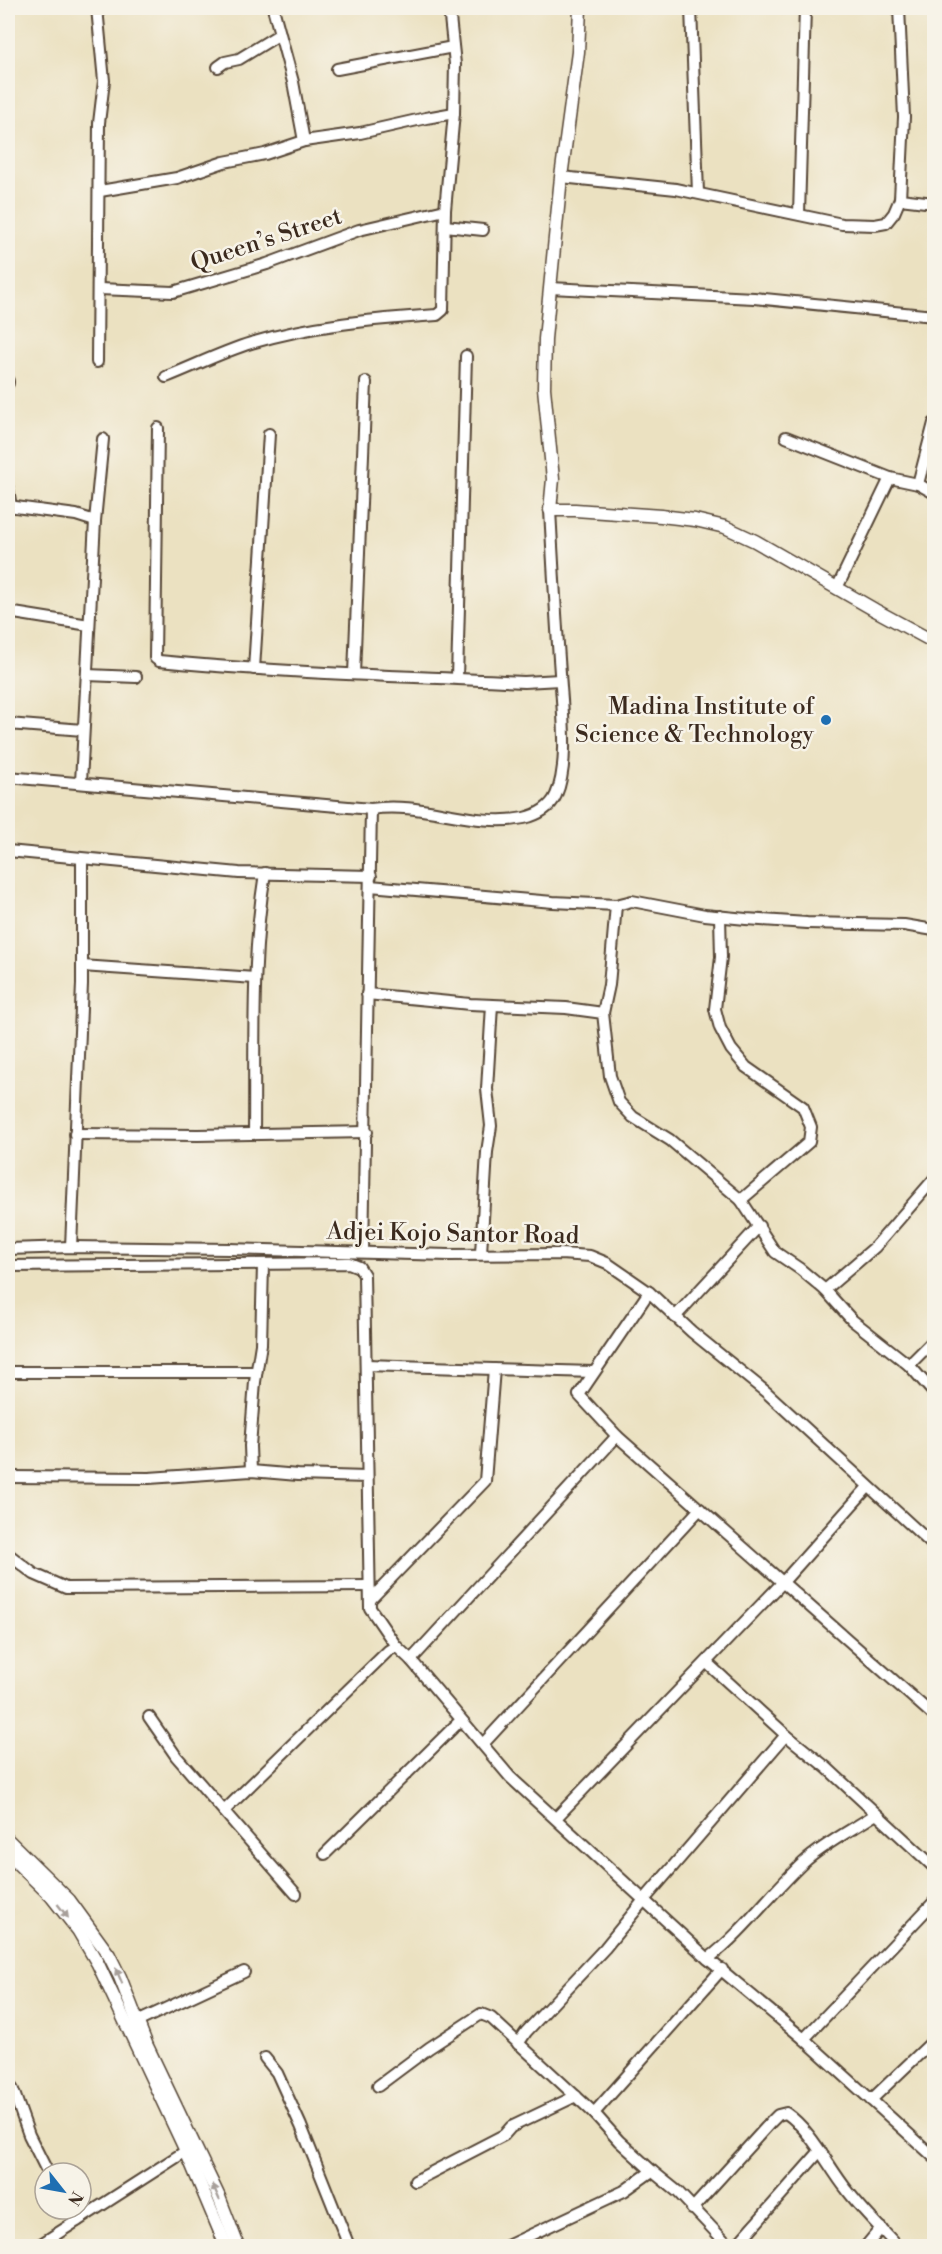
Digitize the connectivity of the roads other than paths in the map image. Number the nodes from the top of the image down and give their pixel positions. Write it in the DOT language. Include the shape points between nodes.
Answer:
graph roads {
  1 [pos="98,8"];
  2 [pos="273,8"];
  3 [pos="449,8"];
  4 [pos="579,8"];
  5 [pos="691,8"];
  6 [pos="805,8"];
  7 [pos="899,8"];
  8 [pos="280,34"];
  9 [pos="453,47"];
  10 [pos="218,67"];
  11 [pos="337,69"];
  12 [pos="454,113"];
  13 [pos="304,141"];
  14 [pos="561,177"];
  15 [pos="100,191"];
  16 [pos="698,193"];
  17 [pos="900,199"];
  18 [pos="934,204"];
  19 [pos="445,210"];
  20 [pos="799,214"];
  21 [pos="445,226"];
  22 [pos="483,230"];
  23 [pos="550,288"];
  24 [pos="99,289"];
  25 [pos="934,316"];
  26 [pos="466,356"];
  27 [pos="97,362"];
  28 [pos="165,377"];
  29 [pos="366,382"];
  30 [pos="934,423"];
  31 [pos="158,428"];
  32 [pos="269,434"];
  33 [pos="786,436"];
  34 [pos="103,439"];
  35 [pos="890,478"];
  36 [pos="918,484"];
  37 [pos="8,489"];
  38 [pos="934,493"];
  39 [pos="9,506"];
  40 [pos="550,510"];
  41 [pos="95,521"];
  42 [pos="837,588"];
  43 [pos="8,612"];
  44 [pos="89,625"];
  45 [pos="934,642"];
  46 [pos="254,669"];
  47 [pos="354,674"];
  48 [pos="87,675"];
  49 [pos="136,677"];
  50 [pos="457,678"];
  51 [pos="560,681"];
  52 [pos="8,724"];
  53 [pos="83,730"];
  54 [pos="8,777"];
  55 [pos="81,782"];
  56 [pos="371,808"];
  57 [pos="8,851"];
  58 [pos="82,859"];
  59 [pos="265,873"];
  60 [pos="371,881"];
  61 [pos="616,905"];
  62 [pos="720,916"];
  63 [pos="934,930"];
  64 [pos="82,966"];
  65 [pos="255,978"];
  66 [pos="367,994"];
  67 [pos="492,1005"];
  68 [pos="603,1013"];
  69 [pos="367,1132"];
  70 [pos="254,1133"];
  71 [pos="75,1134"];
  72 [pos="934,1179"];
  73 [pos="741,1200"];
  74 [pos="759,1226"];
  75 [pos="72,1247"];
  76 [pos="8,1249"];
  77 [pos="363,1252"];
  78 [pos="481,1253"];
  79 [pos="263,1265"];
  80 [pos="8,1266"];
  81 [pos="825,1290"];
  82 [pos="649,1292"];
  83 [pos="675,1317"];
  84 [pos="934,1340"];
  85 [pos="366,1365"];
  86 [pos="909,1365"];
  87 [pos="494,1369"];
  88 [pos="8,1372"];
  89 [pos="256,1372"];
  90 [pos="593,1372"];
  91 [pos="934,1393"];
  92 [pos="617,1436"];
  93 [pos="251,1471"];
  94 [pos="8,1477"];
  95 [pos="367,1477"];
  96 [pos="868,1487"];
  97 [pos="700,1509"];
  98 [pos="934,1546"];
  99 [pos="8,1554"];
  100 [pos="783,1582"];
  101 [pos="369,1586"];
  102 [pos="370,1600"];
  103 [pos="396,1646"];
  104 [pos="411,1660"];
  105 [pos="707,1663"];
  106 [pos="934,1716"];
  107 [pos="149,1717"];
  108 [pos="461,1720"];
  109 [pos="786,1734"];
  110 [pos="483,1744"];
  111 [pos="224,1811"];
  112 [pos="876,1814"];
  113 [pos="556,1818"];
  114 [pos="8,1840"];
  115 [pos="8,1854"];
  116 [pos="325,1854"];
  117 [pos="934,1867"];
  118 [pos="296,1894"];
  119 [pos="644,1900"];
  120 [pos="934,1902"];
  121 [pos="708,1959"];
  122 [pos="722,1970"];
  123 [pos="244,1972"];
  124 [pos="137,2022"];
  125 [pos="804,2038"];
  126 [pos="934,2040"];
  127 [pos="518,2044"];
  128 [pos="265,2058"];
  129 [pos="8,2082"];
  130 [pos="378,2086"];
  131 [pos="576,2096"];
  132 [pos="871,2100"];
  133 [pos="594,2113"];
  134 [pos="186,2151"];
  135 [pos="819,2151"];
  136 [pos="934,2157"];
  137 [pos="42,2161"];
  138 [pos="652,2171"];
  139 [pos="415,2181"];
  140 [pos="692,2209"];
  141 [pos="93,2211"];
  142 [pos="77,2221"];
  143 [pos="881,2228"];
  144 [pos="38,2247"];
  145 [pos="226,2247"];
  146 [pos="238,2247"];
  147 [pos="349,2247"];
  148 [pos="507,2247"];
  149 [pos="729,2247"];
  150 [pos="736,2247"];
  151 [pos="866,2247"];
  152 [pos="897,2247"];
  1 -- 15 [label="street" via="104,81 99,123"];
  2 -- 8 [label="street"];
  3 -- 9 [label="street"];
  4 -- 14 [label="street" via="578,52"];
  5 -- 16 [label="street"];
  6 -- 20 [label="street"];
  7 -- 17 [label="street" via="904,117"];
  8 -- 10 [label="street"];
  8 -- 13 [label="street"];
  9 -- 11 [label="street"];
  9 -- 12 [label="street"];
  12 -- 13 [label="street"];
  12 -- 19 [label="street"];
  13 -- 15 [label="street" via="177,178"];
  14 -- 16 [label="street"];
  14 -- 23 [label="street"];
  15 -- 24 [label="street"];
  16 -- 20 [label="street"];
  17 -- 18 [label="street"];
  17 -- 20 [label="street" via="886,223 876,225 842,224"];
  19 -- 21 [label="street"];
  19 -- 24 [label="street, Queen’s Street" via="359,230 267,264 173,292"];
  21 -- 22 [label="street"];
  21 -- 28 [label="street" via="444,302 440,313 371,319 289,334 250,344"];
  23 -- 25 [label="street" via="754,298"];
  23 -- 40 [label="street" via="544,388 553,479"];
  24 -- 27 [label="street"];
  26 -- 50 [label="street"];
  29 -- 47 [label="street"];
  30 -- 36 [label="street"];
  31 -- 46 [label="street" via="155,658"];
  32 -- 46 [label="street"];
  33 -- 35 [label="street"];
  34 -- 41 [label="street"];
  35 -- 36 [label="street"];
  35 -- 42 [label="street"];
  36 -- 38 [label="street"];
  37 -- 39 [label="street"];
  39 -- 41 [label="street"];
  40 -- 42 [label="street" via="708,523 755,541"];
  40 -- 51 [label="street"];
  41 -- 44 [label="street"];
  42 -- 45 [label="street"];
  43 -- 44 [label="street"];
  44 -- 48 [label="street"];
  46 -- 47 [label="street"];
  47 -- 50 [label="street"];
  48 -- 49 [label="street"];
  48 -- 53 [label="street"];
  50 -- 51 [label="street"];
  51 -- 56 [label="street" via="562,763 557,794 547,808 528,817 498,820 408,808"];
  52 -- 53 [label="street"];
  53 -- 55 [label="street"];
  54 -- 55 [label="street"];
  55 -- 56 [label="street"];
  56 -- 60 [label="street"];
  57 -- 58 [label="street"];
  58 -- 59 [label="street"];
  58 -- 64 [label="street"];
  59 -- 60 [label="street"];
  59 -- 65 [label="street"];
  60 -- 61 [label="street" via="553,902"];
  60 -- 66 [label="street"];
  61 -- 62 [label="street" via="632,901"];
  61 -- 68 [label="street"];
  62 -- 63 [label="street" via="904,925"];
  62 -- 73 [label="street" via="721,957 715,1009 720,1028 746,1067 803,1107 812,1128 809,1142"];
  64 -- 65 [label="street"];
  64 -- 71 [label="street"];
  65 -- 70 [label="street"];
  66 -- 67 [label="street"];
  66 -- 69 [label="street"];
  67 -- 68 [label="street"];
  67 -- 78 [label="street" via="487,1089 491,1126"];
  68 -- 73 [label="street" via="610,1077 619,1102"];
  69 -- 70 [label="street"];
  69 -- 77 [label="street"];
  70 -- 71 [label="street"];
  71 -- 75 [label="street"];
  72 -- 81 [label="street" via="875,1247"];
  73 -- 74 [label="street"];
  74 -- 81 [label="street" via="775,1252"];
  74 -- 83 [label="street"];
  75 -- 76 [label="street, Adjei Kojo Santor Road"];
  75 -- 77 [label="street, Adjei Kojo Santor Road"];
  77 -- 78 [label="street, Adjei Kojo Santor Road"];
  78 -- 82 [label="street, Adjei Kojo Santor Road" via="590,1256 608,1263"];
  79 -- 80 [label="street"];
  79 -- 85 [label="street" via="349,1263 359,1267 364,1275"];
  79 -- 89 [label="street" via="261,1344"];
  81 -- 86 [label="street" via="866,1333"];
  82 -- 83 [label="street, Adjei Kojo Santor Road"];
  82 -- 90 [label="street"];
  83 -- 96 [label="street, Adjei Kojo Santor Road" via="766,1392"];
  84 -- 86 [label="street"];
  85 -- 87 [label="street"];
  85 -- 95 [label="street"];
  86 -- 91 [label="street"];
  87 -- 90 [label="street"];
  87 -- 102 [label="street" via="485,1481"];
  88 -- 89 [label="street"];
  89 -- 93 [label="street"];
  90 -- 92 [label="street" via="579,1395"];
  92 -- 97 [label="street"];
  92 -- 104 [label="street"];
  93 -- 94 [label="street" via="149,1478"];
  93 -- 95 [label="street"];
  95 -- 101 [label="street"];
  96 -- 98 [label="street, Adjei Kojo Santor Road"];
  96 -- 100 [label="street"];
  97 -- 100 [label="street"];
  97 -- 110 [label="street"];
  99 -- 101 [label="street" via="34,1574 66,1588"];
  100 -- 105 [label="street"];
  100 -- 106 [label="street"];
  101 -- 102 [label="street"];
  102 -- 103 [label="street" via="370,1608"];
  103 -- 104 [label="street"];
  103 -- 111 [label="street"];
  104 -- 108 [label="street"];
  105 -- 109 [label="street"];
  105 -- 113 [label="street"];
  107 -- 111 [label="street" via="176,1756"];
  108 -- 110 [label="street"];
  108 -- 116 [label="street"];
  109 -- 112 [label="street"];
  109 -- 119 [label="street"];
  110 -- 113 [label="street" via="510,1777"];
  111 -- 118 [label="street"];
  112 -- 117 [label="street"];
  112 -- 121 [label="street" via="804,1863 730,1942"];
  113 -- 119 [label="street"];
  124 -- 114 [label="street, one-way" via="109,1955 86,1921"];
  115 -- 134 [label="street, one-way" via="52,1897 87,1944"];
  119 -- 121 [label="street"];
  119 -- 127 [label="street"];
  120 -- 125 [label="street"];
  121 -- 122 [label="street"];
  122 -- 125 [label="street"];
  122 -- 133 [label="street"];
  123 -- 124 [label="street"];
  146 -- 124 [label="street, one-way"];
  125 -- 132 [label="street"];
  126 -- 132 [label="street"];
  127 -- 130 [label="street" via="491,2018 481,2014"];
  127 -- 131 [label="street"];
  128 -- 147 [label="street" via="277,2073 301,2126"];
  129 -- 137 [label="street"];
  131 -- 133 [label="street"];
  131 -- 139 [label="street"];
  132 -- 136 [label="street"];
  133 -- 138 [label="street"];
  134 -- 141 [label="street"];
  134 -- 145 [label="street"];
  135 -- 140 [label="street" via="793,2118 786,2113 778,2115"];
  135 -- 143 [label="street" via="847,2191"];
  135 -- 150 [label="street"];
  138 -- 140 [label="street"];
  138 -- 148 [label="street" via="624,2191"];
  140 -- 149 [label="street"];
  142 -- 144 [label="street"];
  143 -- 151 [label="street"];
  143 -- 152 [label="street"];
}
